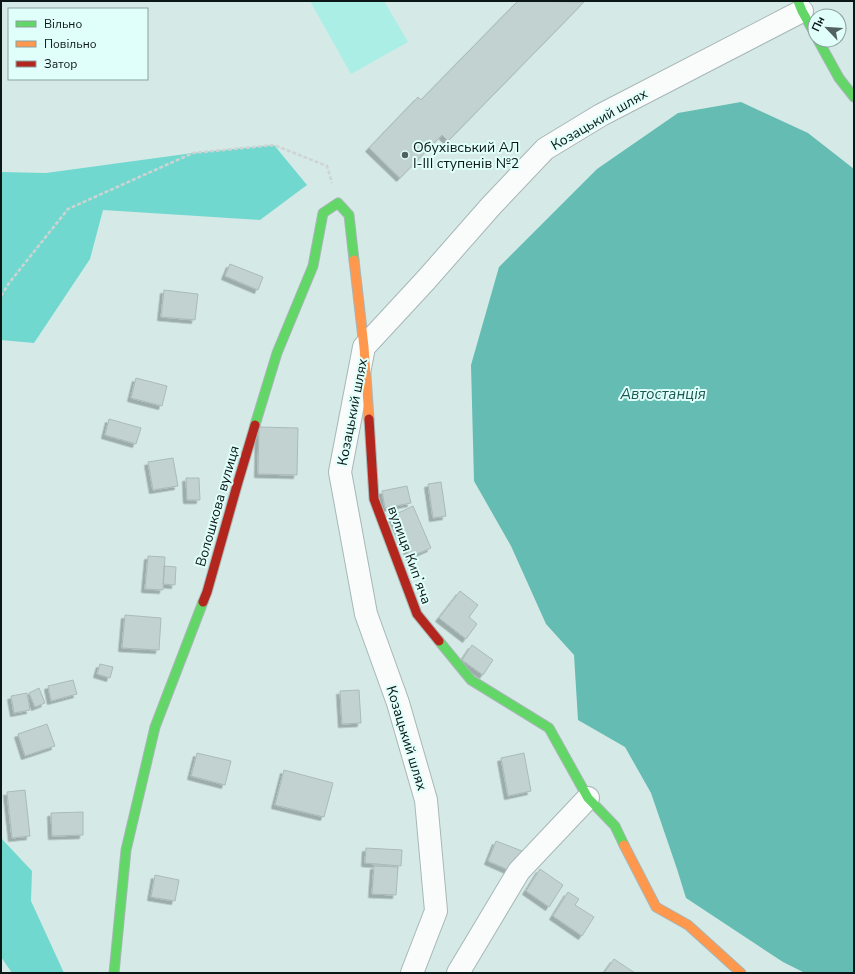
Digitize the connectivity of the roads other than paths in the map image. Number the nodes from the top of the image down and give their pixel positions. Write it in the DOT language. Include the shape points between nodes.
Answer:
graph roads {
  1 [pos="800,6"];
  2 [pos="807,19"];
  3 [pos="822,48"];
  4 [pos="854,97"];
  5 [pos="364,347"];
  6 [pos="588,798"];
  7 [pos="114,973"];
  8 [pos="412,973"];
  9 [pos="458,973"];
  10 [pos="741,973"];
  1 -- 2 [label="street"];
  1 -- 5 [label="street, Козацький шлях" via="601,115 545,150"];
  3 -- 4 [label="street" via="839,78"];
  5 -- 6 [label="street, вулиця Кипʼяча" via="374,499 417,614 471,680 549,728"];
  5 -- 7 [label="street, Волошкова вулиця" via="349,215 338,203 323,213 313,266 278,353 206,592 155,727 126,850"];
  5 -- 8 [label="street, Козацький шлях" via="340,472 366,614 398,703 426,800 436,911"];
  6 -- 9 [label="street" via="519,871"];
  6 -- 10 [label="street, вулиця Кипʼяча" via="615,826 656,906 688,925"];
}
